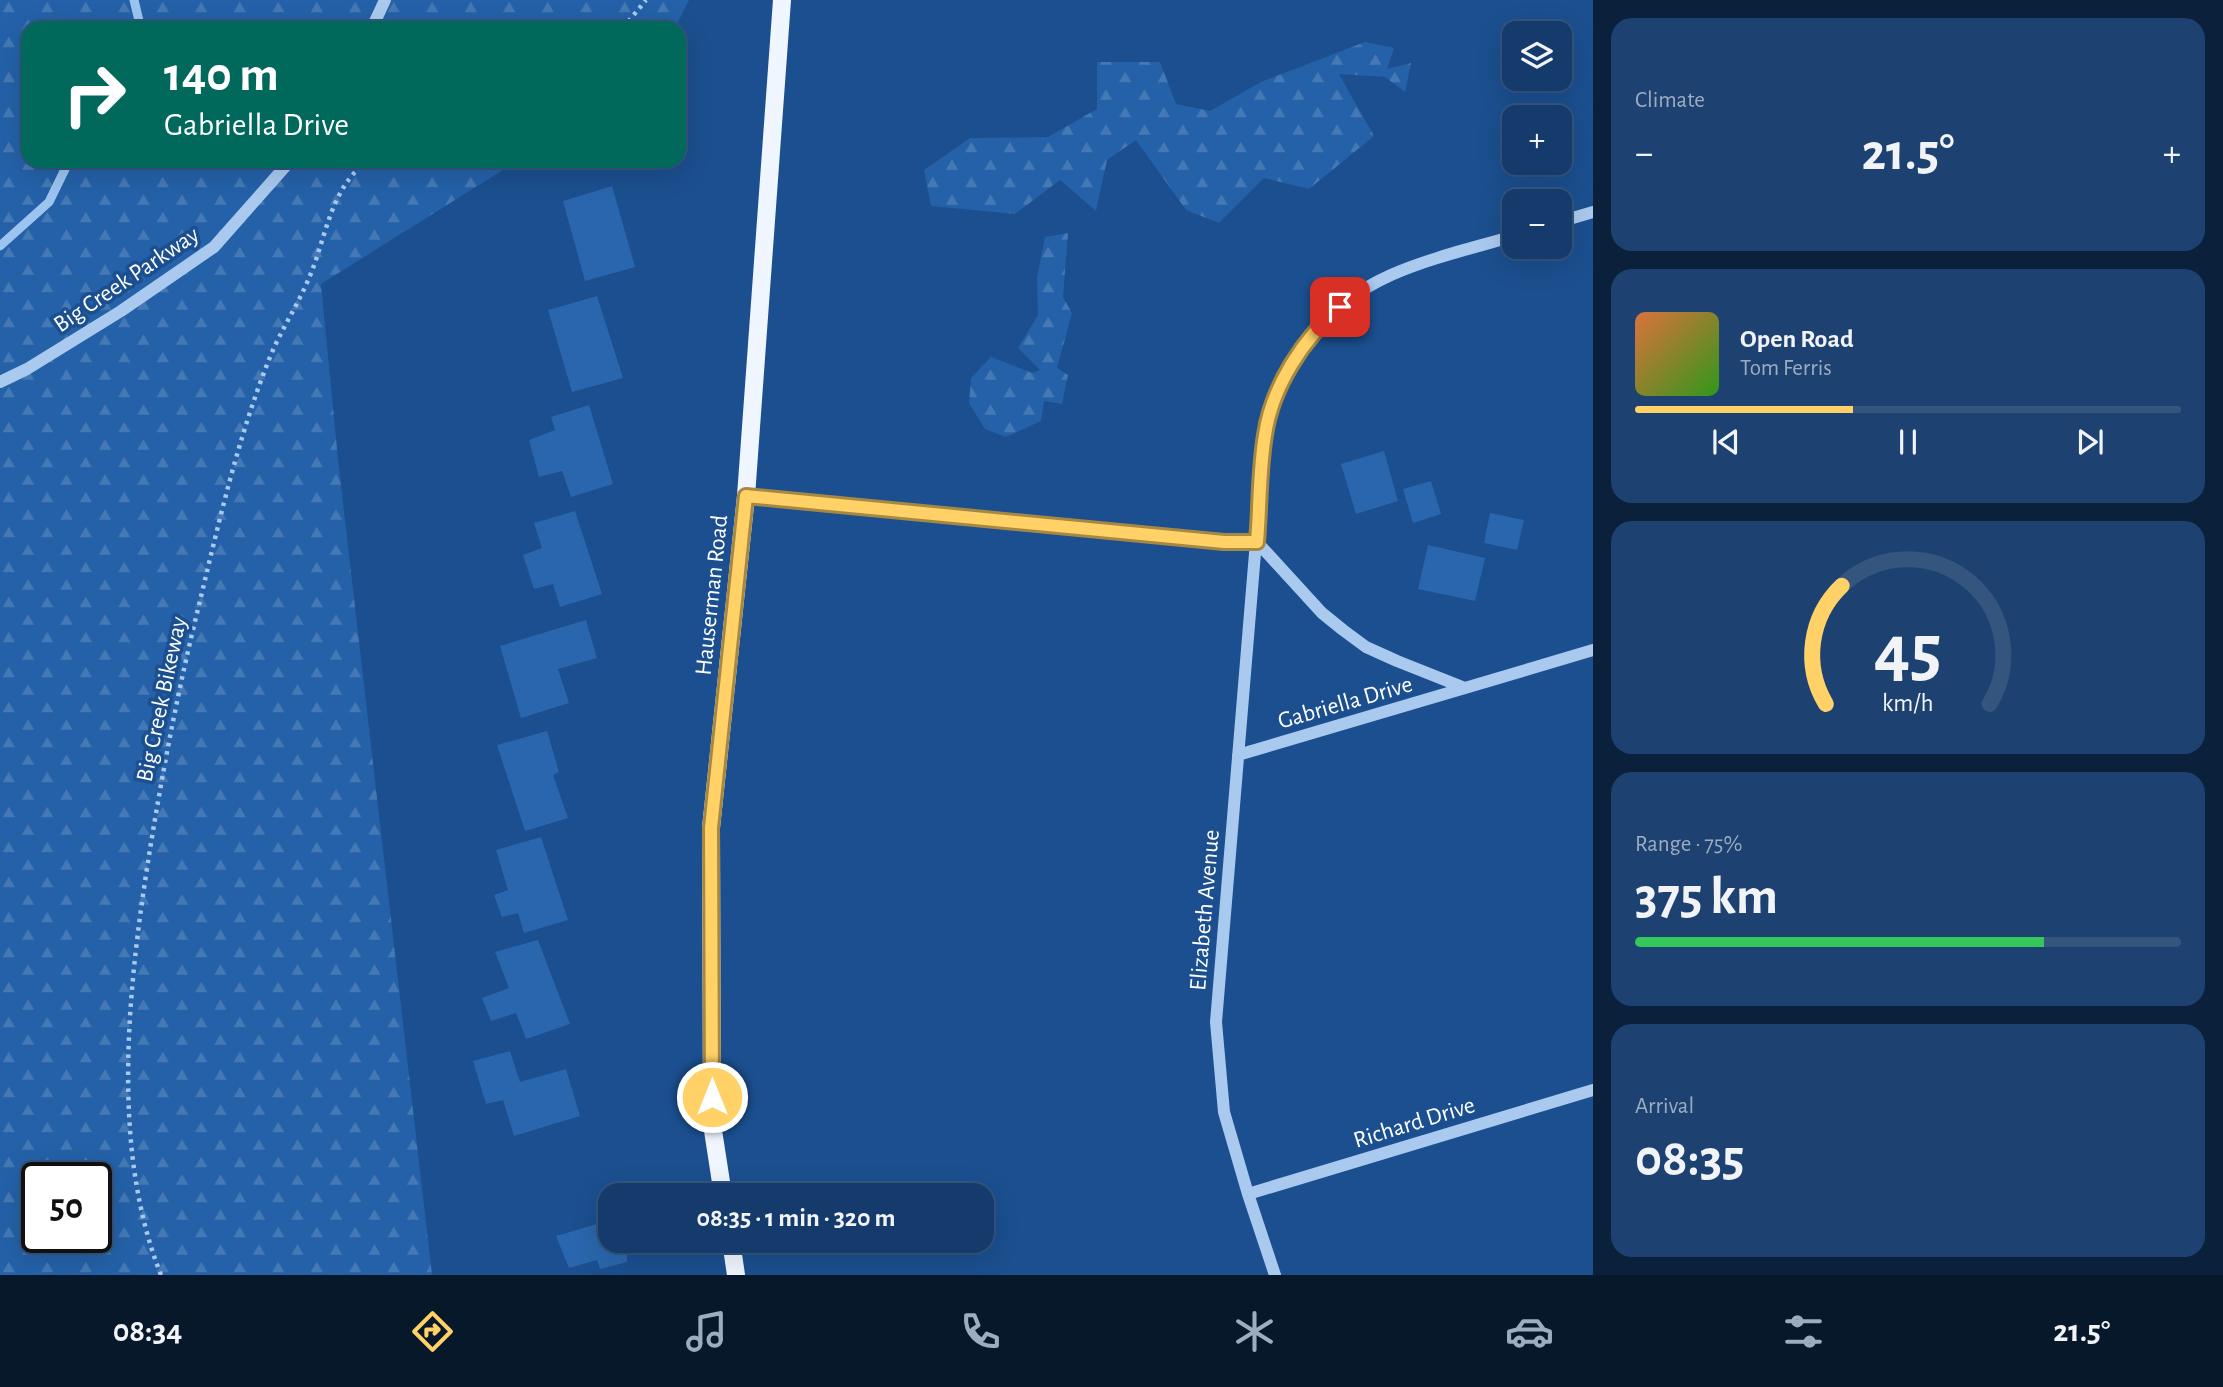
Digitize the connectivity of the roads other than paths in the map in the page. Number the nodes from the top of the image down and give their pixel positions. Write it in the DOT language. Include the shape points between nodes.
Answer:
graph roads {
  1 [pos="385,0"];
  2 [pos="782,0"];
  3 [pos="375,21"];
  4 [pos="284,168"];
  5 [pos="1593,212"];
  6 [pos="1572,218"];
  7 [pos="1502,240"];
  8 [pos="0,382"];
  9 [pos="746,496"];
  10 [pos="1257,542"];
  11 [pos="1593,650"];
  12 [pos="1465,688"];
  13 [pos="1238,755"];
  14 [pos="1593,1090"];
  15 [pos="721,1183"];
  16 [pos="1248,1194"];
  17 [pos="733,1253"];
  18 [pos="736,1275"];
  19 [pos="1275,1275"];
  1 -- 3 [label="street"];
  2 -- 9 [label="main road, Hauserman Road"];
  4 -- 8 [label="street, Big Creek Parkway" via="214,247 121,311"];
  5 -- 6 [label="street"];
  7 -- 10 [label="street, Elizabeth Avenue" via="1392,275 1350,298 1311,334 1275,399 1265,433"];
  9 -- 10 [label="street"];
  9 -- 15 [label="main road, Hauserman Road" via="711,828 712,1124"];
  10 -- 12 [label="street, Gabriella Drive" via="1343,631 1366,647"];
  10 -- 13 [label="street, Elizabeth Avenue"];
  11 -- 12 [label="street, Gabriella Drive"];
  12 -- 13 [label="street, Gabriella Drive"];
  13 -- 16 [label="street, Elizabeth Avenue" via="1216,1022 1224,1112"];
  14 -- 16 [label="street, Richard Drive"];
  16 -- 19 [label="street, Elizabeth Avenue"];
  17 -- 18 [label="main road"];
}
